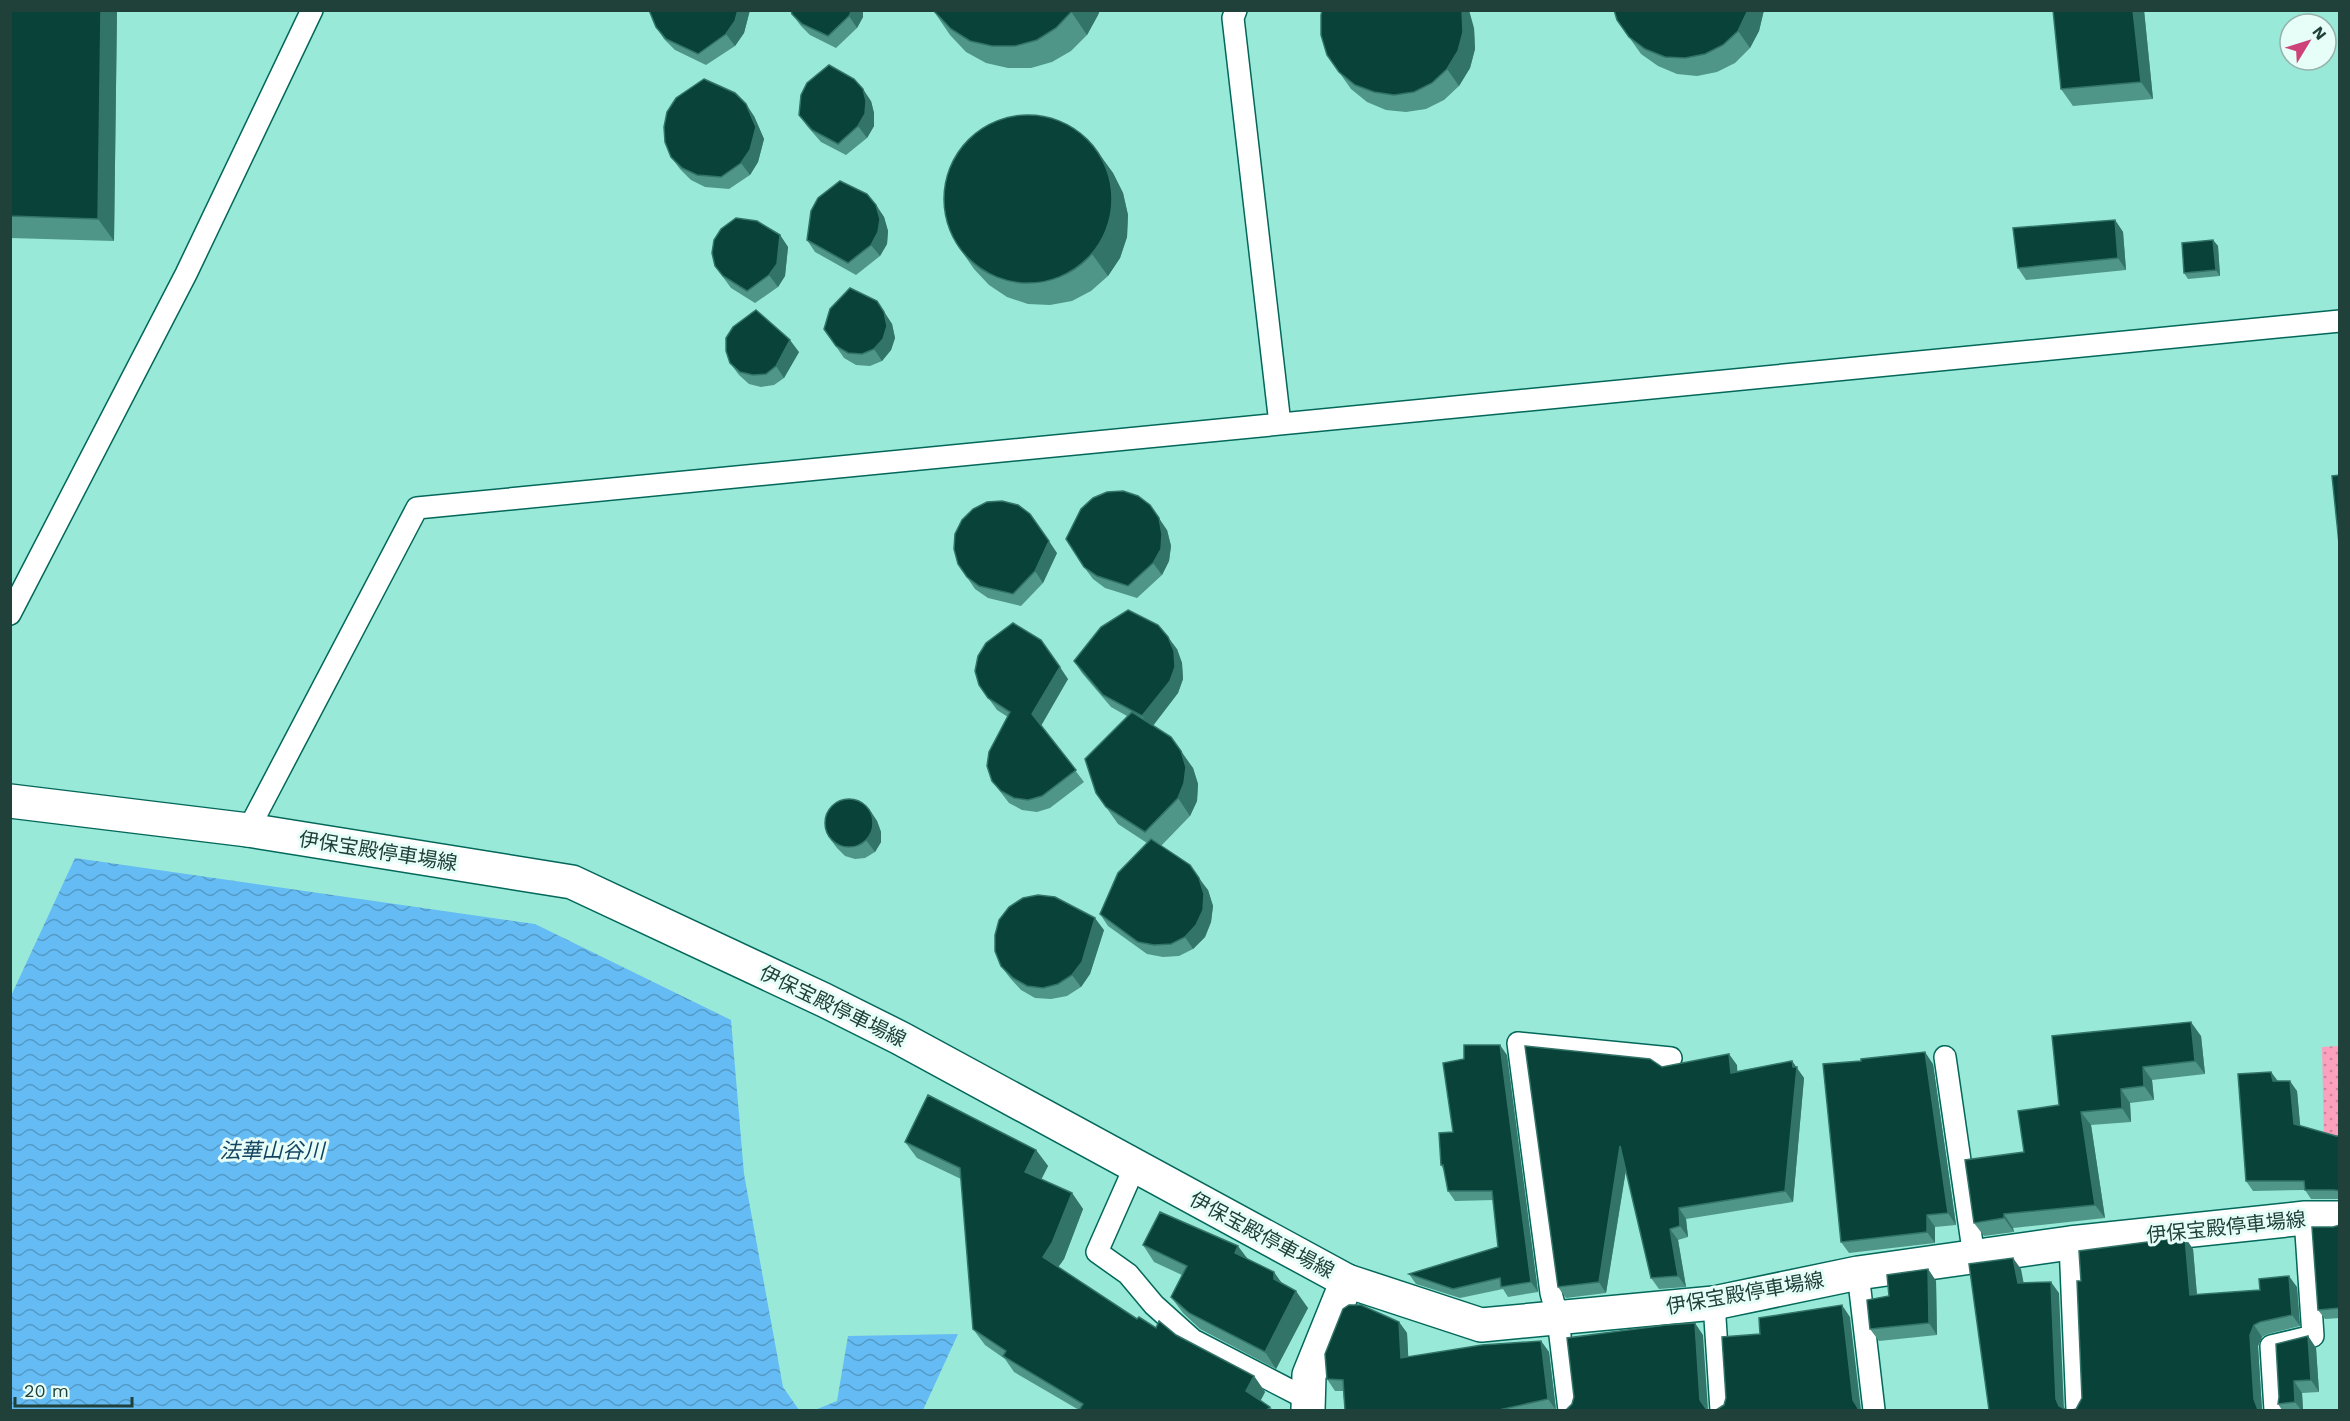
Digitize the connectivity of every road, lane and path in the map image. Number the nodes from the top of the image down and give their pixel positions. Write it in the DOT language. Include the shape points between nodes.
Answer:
graph roads {
  1 [pos="312,10"];
  2 [pos="1236,10"];
  3 [pos="2340,321"];
  4 [pos="1280,424"];
  5 [pos="10,614"];
  6 [pos="10,801"];
  7 [pos="248,830"];
  8 [pos="1945,1057"];
  9 [pos="1671,1058"];
  10 [pos="1135,1166"];
  11 [pos="2305,1218"];
  12 [pos="2340,1218"];
  13 [pos="2070,1243"];
  14 [pos="1974,1257"];
  15 [pos="1858,1273"];
  16 [pos="1347,1281"];
  17 [pos="1714,1303"];
  18 [pos="1558,1319"];
  19 [pos="1308,1405"];
  20 [pos="1569,1410"];
  21 [pos="1721,1410"];
  22 [pos="1874,1410"];
  23 [pos="2077,1410"];
  24 [pos="2276,1410"];
  1 -- 5 [label="lane" via="186,274"];
  2 -- 4 [label="lane" via="1233,18"];
  3 -- 4 [label="lane"];
  4 -- 7 [label="lane" via="417,508"];
  6 -- 7 [label="main road, 伊保宝殿停車場線"];
  7 -- 10 [label="main road, 伊保宝殿停車場線" via="572,882 900,1038"];
  8 -- 14 [label="lane"];
  9 -- 18 [label="lane" via="1518,1043 1551,1293"];
  10 -- 16 [label="main road, 伊保宝殿停車場線"];
  10 -- 19 [label="lane" via="1097,1252 1128,1274 1154,1305 1193,1340"];
  11 -- 12 [label="main road, 伊保宝殿停車場線"];
  11 -- 13 [label="main road, 伊保宝殿停車場線"];
  11 -- 24 [label="lane" via="2313,1336 2271,1346"];
  13 -- 14 [label="main road, 伊保宝殿停車場線"];
  13 -- 23 [label="lane"];
  14 -- 15 [label="main road, 伊保宝殿停車場線"];
  15 -- 17 [label="main road, 伊保宝殿停車場線"];
  15 -- 22 [label="lane"];
  16 -- 18 [label="main road, 伊保宝殿停車場線" via="1481,1325"];
  16 -- 19 [label="main road" via="1309,1375"];
  17 -- 18 [label="main road, 伊保宝殿停車場線"];
  17 -- 21 [label="lane"];
  18 -- 20 [label="lane"];
}
